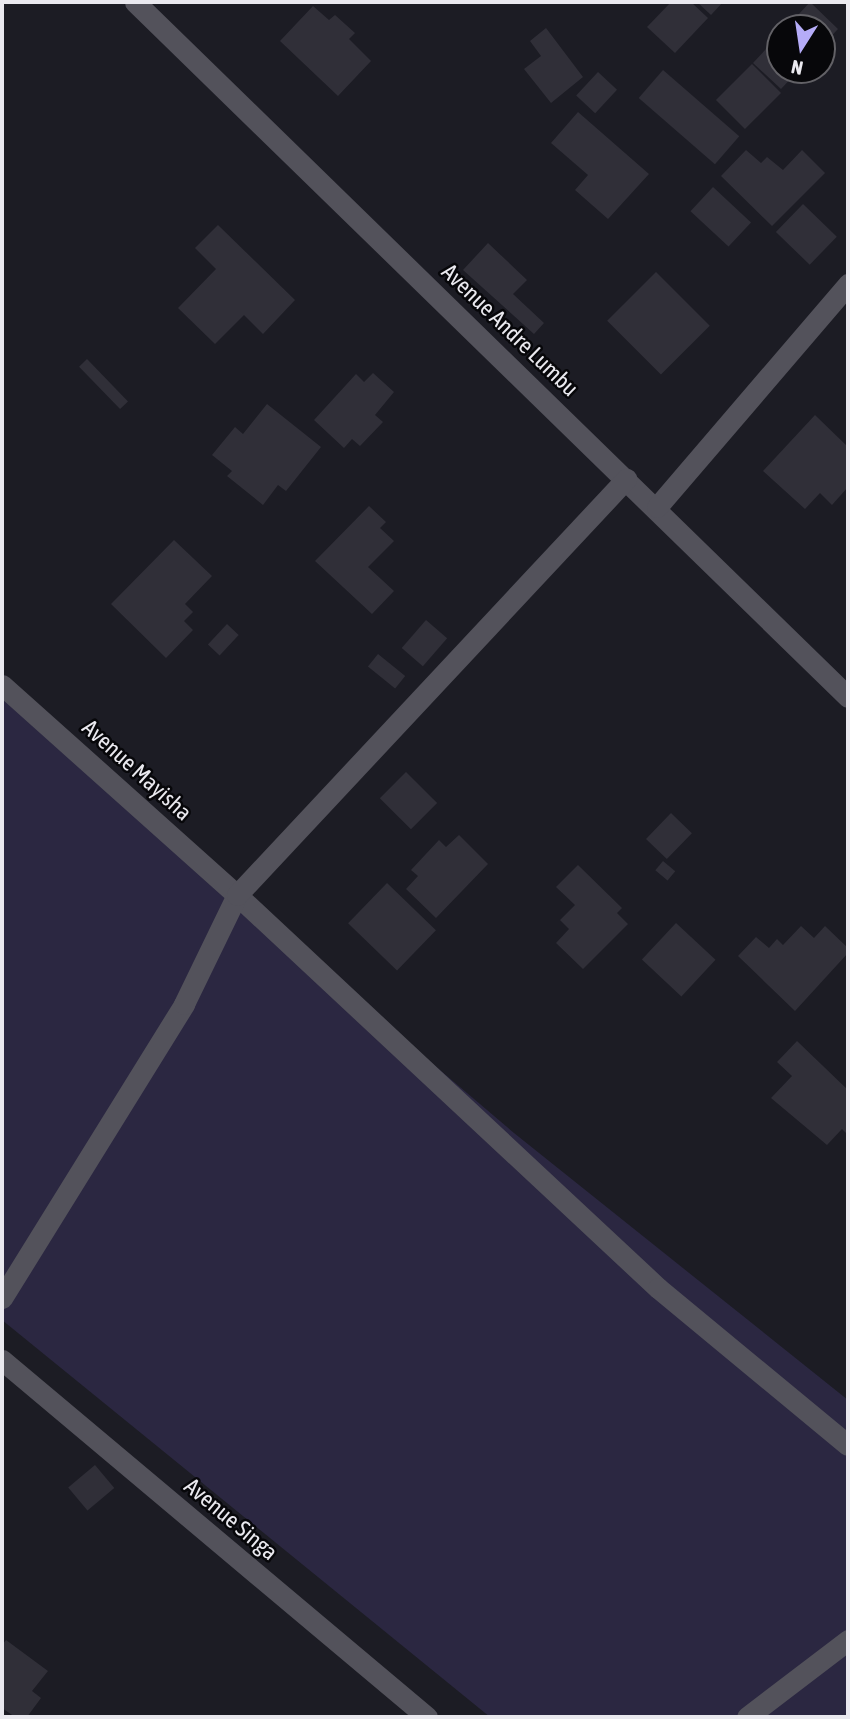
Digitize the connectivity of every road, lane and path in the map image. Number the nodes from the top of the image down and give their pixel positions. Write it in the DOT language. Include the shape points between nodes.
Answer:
graph roads {
  1 [pos="135,2"];
  2 [pos="848,284"];
  3 [pos="626,479"];
  4 [pos="657,507"];
  5 [pos="2,685"];
  6 [pos="848,697"];
  7 [pos="237,895"];
  8 [pos="2,1298"];
  9 [pos="2,1360"];
  10 [pos="848,1445"];
  11 [pos="848,1640"];
  12 [pos="427,1717"];
  13 [pos="747,1717"];
  1 -- 3 [label="street, Avenue Andre Lumbu"];
  2 -- 4 [label="street"];
  3 -- 4 [label="street, Avenue Andre Lumbu"];
  3 -- 7 [label="street"];
  4 -- 6 [label="street, Avenue Andre Lumbu"];
  5 -- 7 [label="street, Avenue Mayisha"];
  7 -- 8 [label="street" via="184,1004"];
  7 -- 10 [label="street, Avenue Mayisha" via="658,1288"];
  9 -- 12 [label="street, Avenue Singa"];
  11 -- 13 [label="street"];
}
